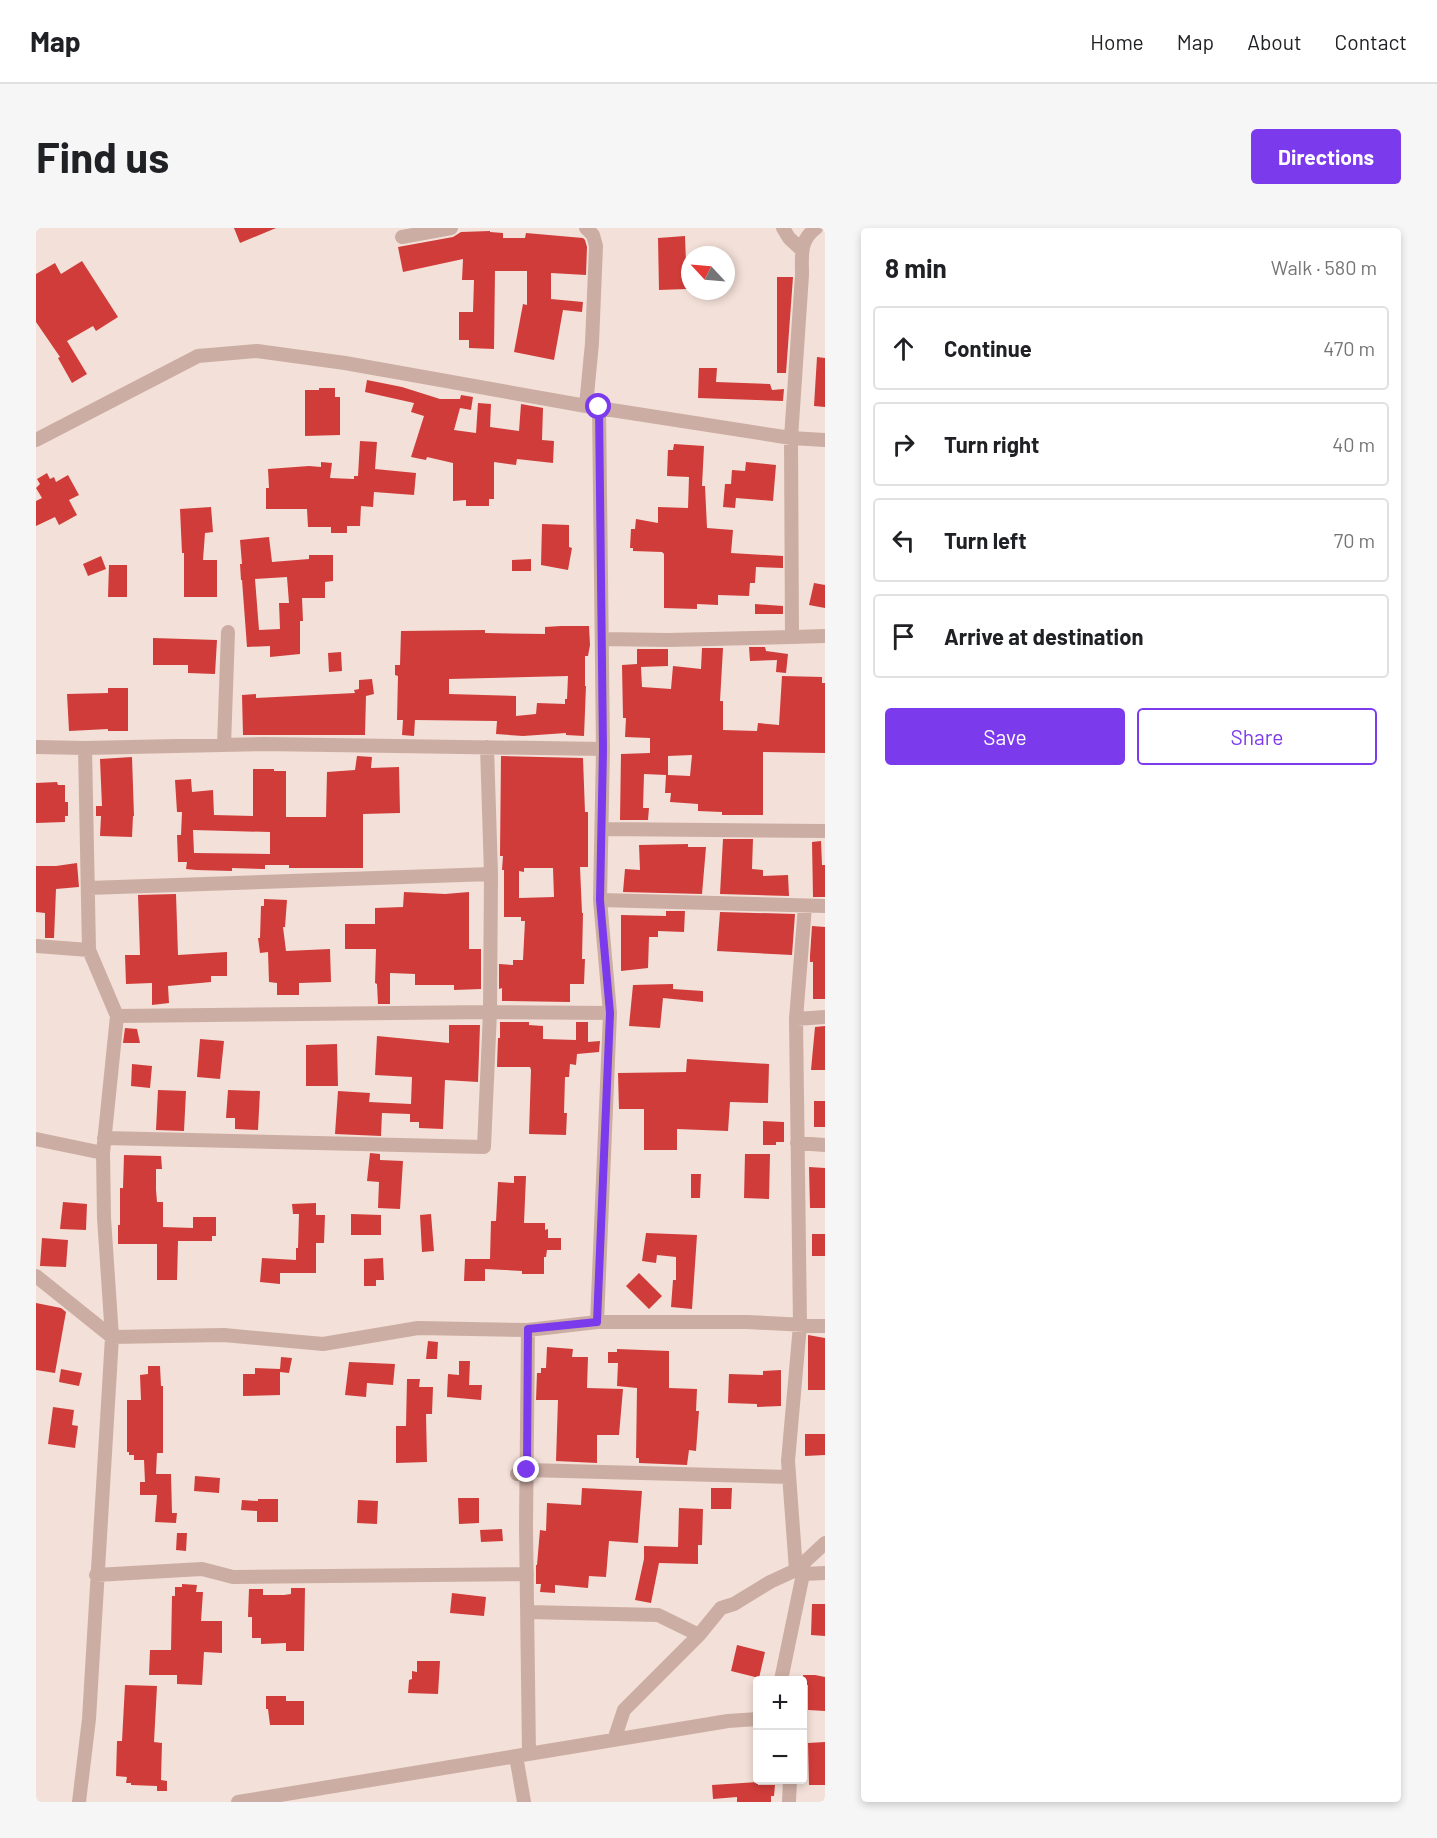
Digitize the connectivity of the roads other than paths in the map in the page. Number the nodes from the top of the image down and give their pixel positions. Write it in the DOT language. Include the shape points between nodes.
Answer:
graph roads {
  1 [pos="451,228"];
  2 [pos="586,228"];
  3 [pos="783,228"];
  4 [pos="816,228"];
  5 [pos="402,237"];
  6 [pos="802,249"];
  7 [pos="592,406"];
  8 [pos="791,438"];
  9 [pos="36,440"];
  10 [pos="825,440"];
  11 [pos="228,632"];
  12 [pos="825,636"];
  13 [pos="792,638"];
  14 [pos="603,639"];
  15 [pos="224,745"];
  16 [pos="36,747"];
  17 [pos="487,747"];
  18 [pos="86,748"];
  19 [pos="603,749"];
  20 [pos="602,829"];
  21 [pos="825,831"];
  22 [pos="491,874"];
  23 [pos="88,888"];
  24 [pos="600,900"];
  25 [pos="805,906"];
  26 [pos="825,906"];
  27 [pos="36,946"];
  28 [pos="89,950"];
  29 [pos="490,1012"];
  30 [pos="610,1013"];
  31 [pos="117,1016"];
  32 [pos="825,1017"];
  33 [pos="796,1019"];
  34 [pos="104,1138"];
  35 [pos="36,1139"];
  36 [pos="797,1143"];
  37 [pos="825,1145"];
  38 [pos="103,1153"];
  39 [pos="36,1276"];
  40 [pos="597,1322"];
  41 [pos="800,1325"];
  42 [pos="825,1326"];
  43 [pos="528,1329"];
  44 [pos="112,1337"];
  45 [pos="522,1472"];
  46 [pos="789,1477"];
  47 [pos="825,1543"];
  48 [pos="800,1572"];
  49 [pos="825,1573"];
  50 [pos="527,1574"];
  51 [pos="96,1575"];
  52 [pos="527,1612"];
  53 [pos="699,1635"];
  54 [pos="782,1676"];
  55 [pos="753,1719"];
  56 [pos="614,1740"];
  57 [pos="523,1755"];
  58 [pos="790,1784"];
  59 [pos="79,1802"];
  60 [pos="238,1802"];
  61 [pos="524,1802"];
  62 [pos="789,1802"];
  1 -- 5 [label="street"];
  2 -- 7 [label="street" via="596,246"];
  3 -- 6 [label="street"];
  4 -- 6 [label="street" via="807,235"];
  6 -- 8 [label="street"];
  7 -- 8 [label="street"];
  7 -- 9 [label="street" via="257,351 198,356"];
  7 -- 14 [label="street"];
  8 -- 10 [label="street"];
  8 -- 13 [label="street"];
  11 -- 15 [label="street"];
  12 -- 13 [label="street"];
  13 -- 14 [label="street"];
  14 -- 19 [label="street"];
  15 -- 17 [label="street"];
  15 -- 18 [label="street"];
  16 -- 18 [label="street"];
  17 -- 19 [label="street"];
  17 -- 22 [label="street"];
  18 -- 23 [label="street"];
  19 -- 20 [label="street"];
  20 -- 21 [label="street"];
  20 -- 24 [label="street"];
  22 -- 23 [label="street"];
  22 -- 29 [label="street"];
  23 -- 28 [label="street"];
  24 -- 25 [label="street"];
  24 -- 30 [label="street"];
  25 -- 26 [label="street"];
  25 -- 33 [label="street"];
  27 -- 28 [label="street"];
  28 -- 31 [label="street"];
  29 -- 30 [label="street"];
  29 -- 31 [label="street"];
  29 -- 34 [label="street" via="484,1147"];
  30 -- 40 [label="street"];
  31 -- 34 [label="street"];
  32 -- 33 [label="street"];
  33 -- 36 [label="street"];
  34 -- 38 [label="street"];
  35 -- 38 [label="street"];
  36 -- 37 [label="street"];
  36 -- 41 [label="street"];
  38 -- 44 [label="street"];
  39 -- 44 [label="street"];
  40 -- 41 [label="street"];
  40 -- 43 [label="street"];
  41 -- 42 [label="street"];
  41 -- 46 [label="street"];
  43 -- 44 [label="street" via="418,1328 323,1344 224,1335"];
  43 -- 45 [label="street"];
  44 -- 51 [label="street"];
  45 -- 46 [label="street"];
  45 -- 50 [label="street"];
  46 -- 48 [label="street"];
  47 -- 48 [label="street"];
  48 -- 49 [label="street"];
  48 -- 53 [label="street" via="770,1582 721,1608"];
  48 -- 54 [label="street"];
  50 -- 51 [label="street" via="233,1576 202,1569"];
  50 -- 52 [label="street"];
  51 -- 59 [label="street" via="89,1719"];
  52 -- 53 [label="street" via="658,1615"];
  52 -- 57 [label="street"];
  53 -- 56 [label="street" via="624,1710"];
  55 -- 56 [label="street"];
  56 -- 57 [label="street"];
  57 -- 60 [label="street"];
  57 -- 61 [label="street"];
  58 -- 62 [label="street"];
}
